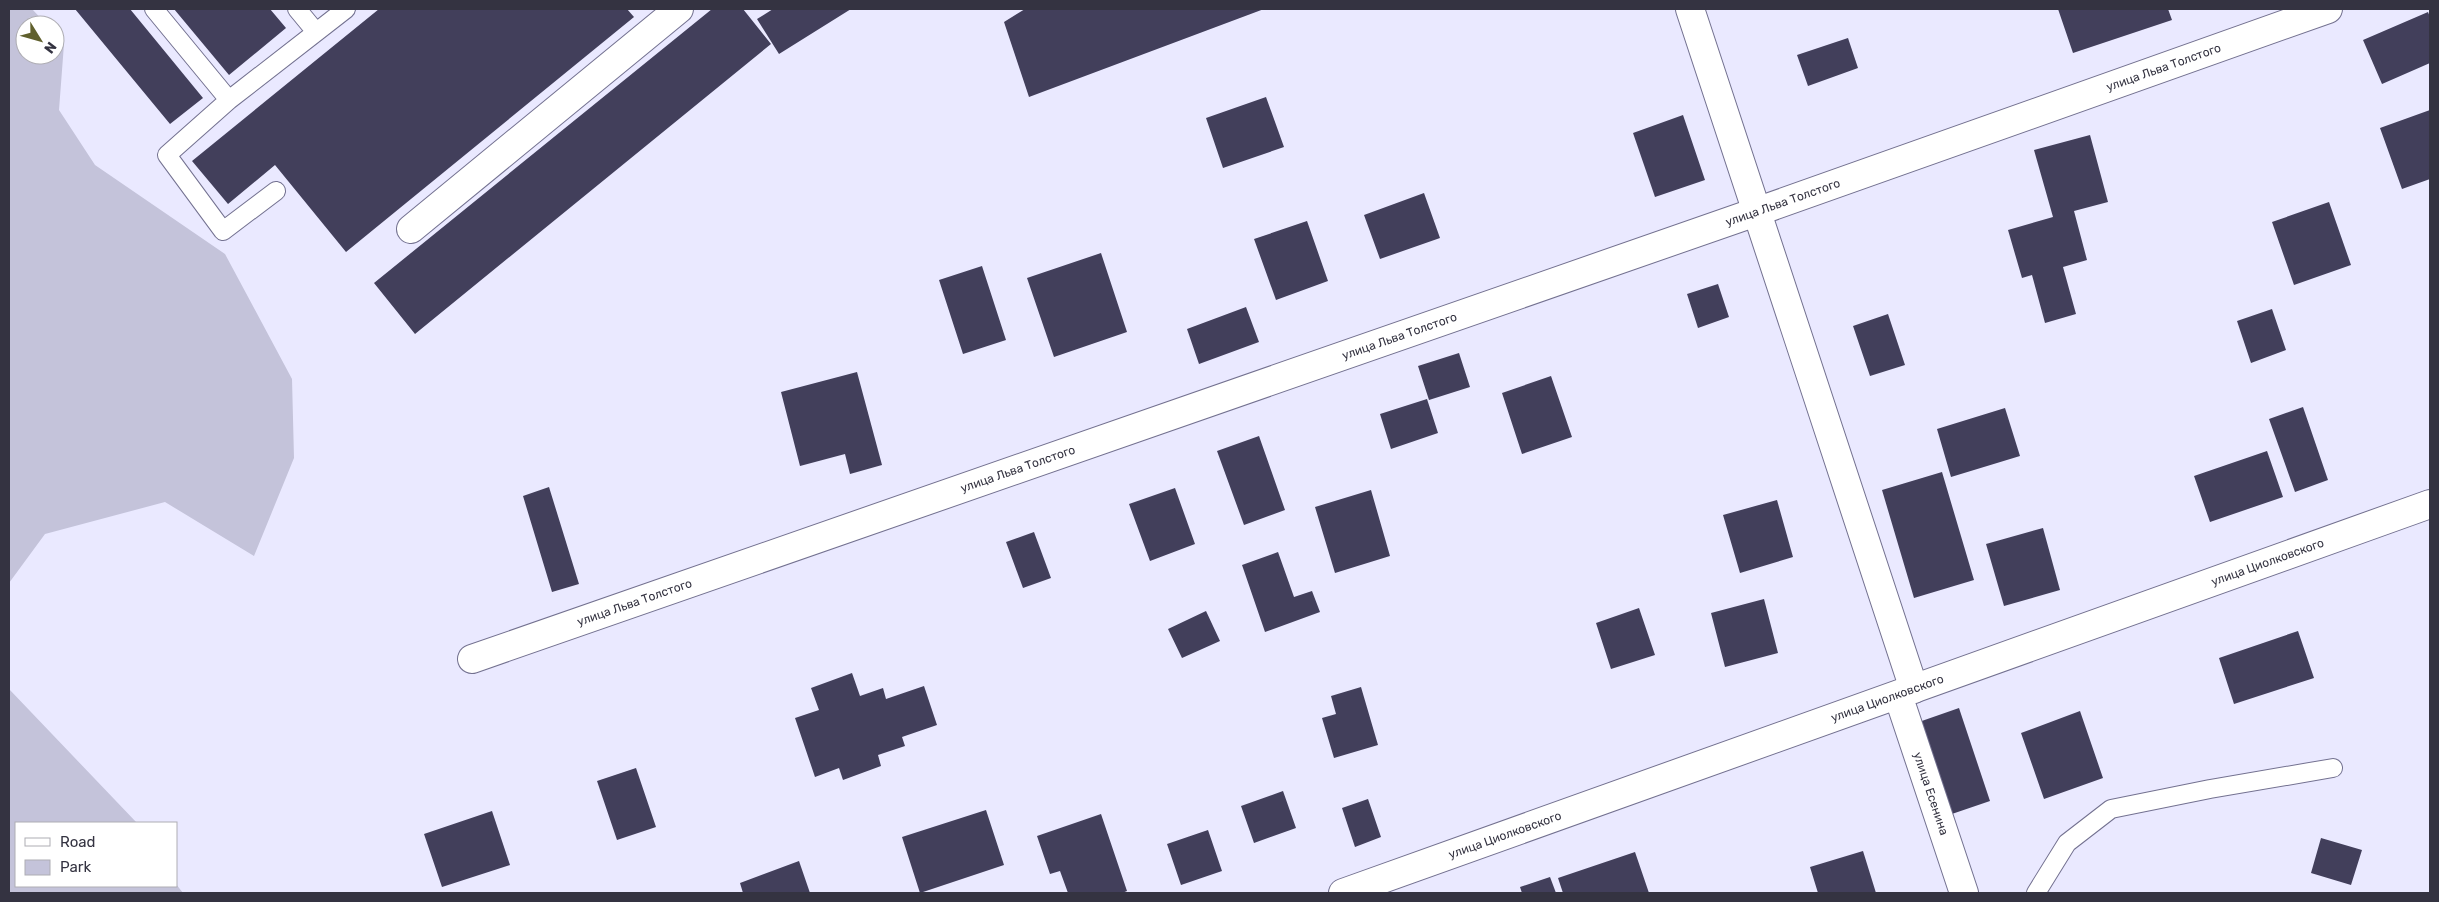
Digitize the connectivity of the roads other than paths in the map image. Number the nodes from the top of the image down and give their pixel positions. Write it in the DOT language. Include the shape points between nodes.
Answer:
graph roads {
  1 [pos="154,9"];
  2 [pos="297,9"];
  3 [pos="346,9"];
  4 [pos="680,9"];
  5 [pos="1690,9"];
  6 [pos="2328,9"];
  7 [pos="316,32"];
  8 [pos="229,100"];
  9 [pos="276,191"];
  10 [pos="1756,212"];
  11 [pos="411,229"];
  12 [pos="2430,504"];
  13 [pos="472,659"];
  14 [pos="1906,692"];
  15 [pos="2333,768"];
  16 [pos="1343,893"];
  17 [pos="1964,893"];
  18 [pos="2036,893"];
  1 -- 8 [label="lane"];
  2 -- 7 [label="lane"];
  3 -- 7 [label="lane"];
  4 -- 11 [label="street"];
  5 -- 10 [label="street, улица Есенина"];
  6 -- 10 [label="street, улица Льва Толстого"];
  7 -- 8 [label="lane"];
  8 -- 9 [label="lane" via="167,155 223,231"];
  10 -- 13 [label="street, улица Льва Толстого"];
  10 -- 14 [label="street, улица Есенина"];
  12 -- 14 [label="street, улица Циолковского"];
  14 -- 16 [label="street, улица Циолковского"];
  14 -- 17 [label="street, улица Есенина"];
  15 -- 18 [label="lane" via="2111,809 2067,843"];
}
